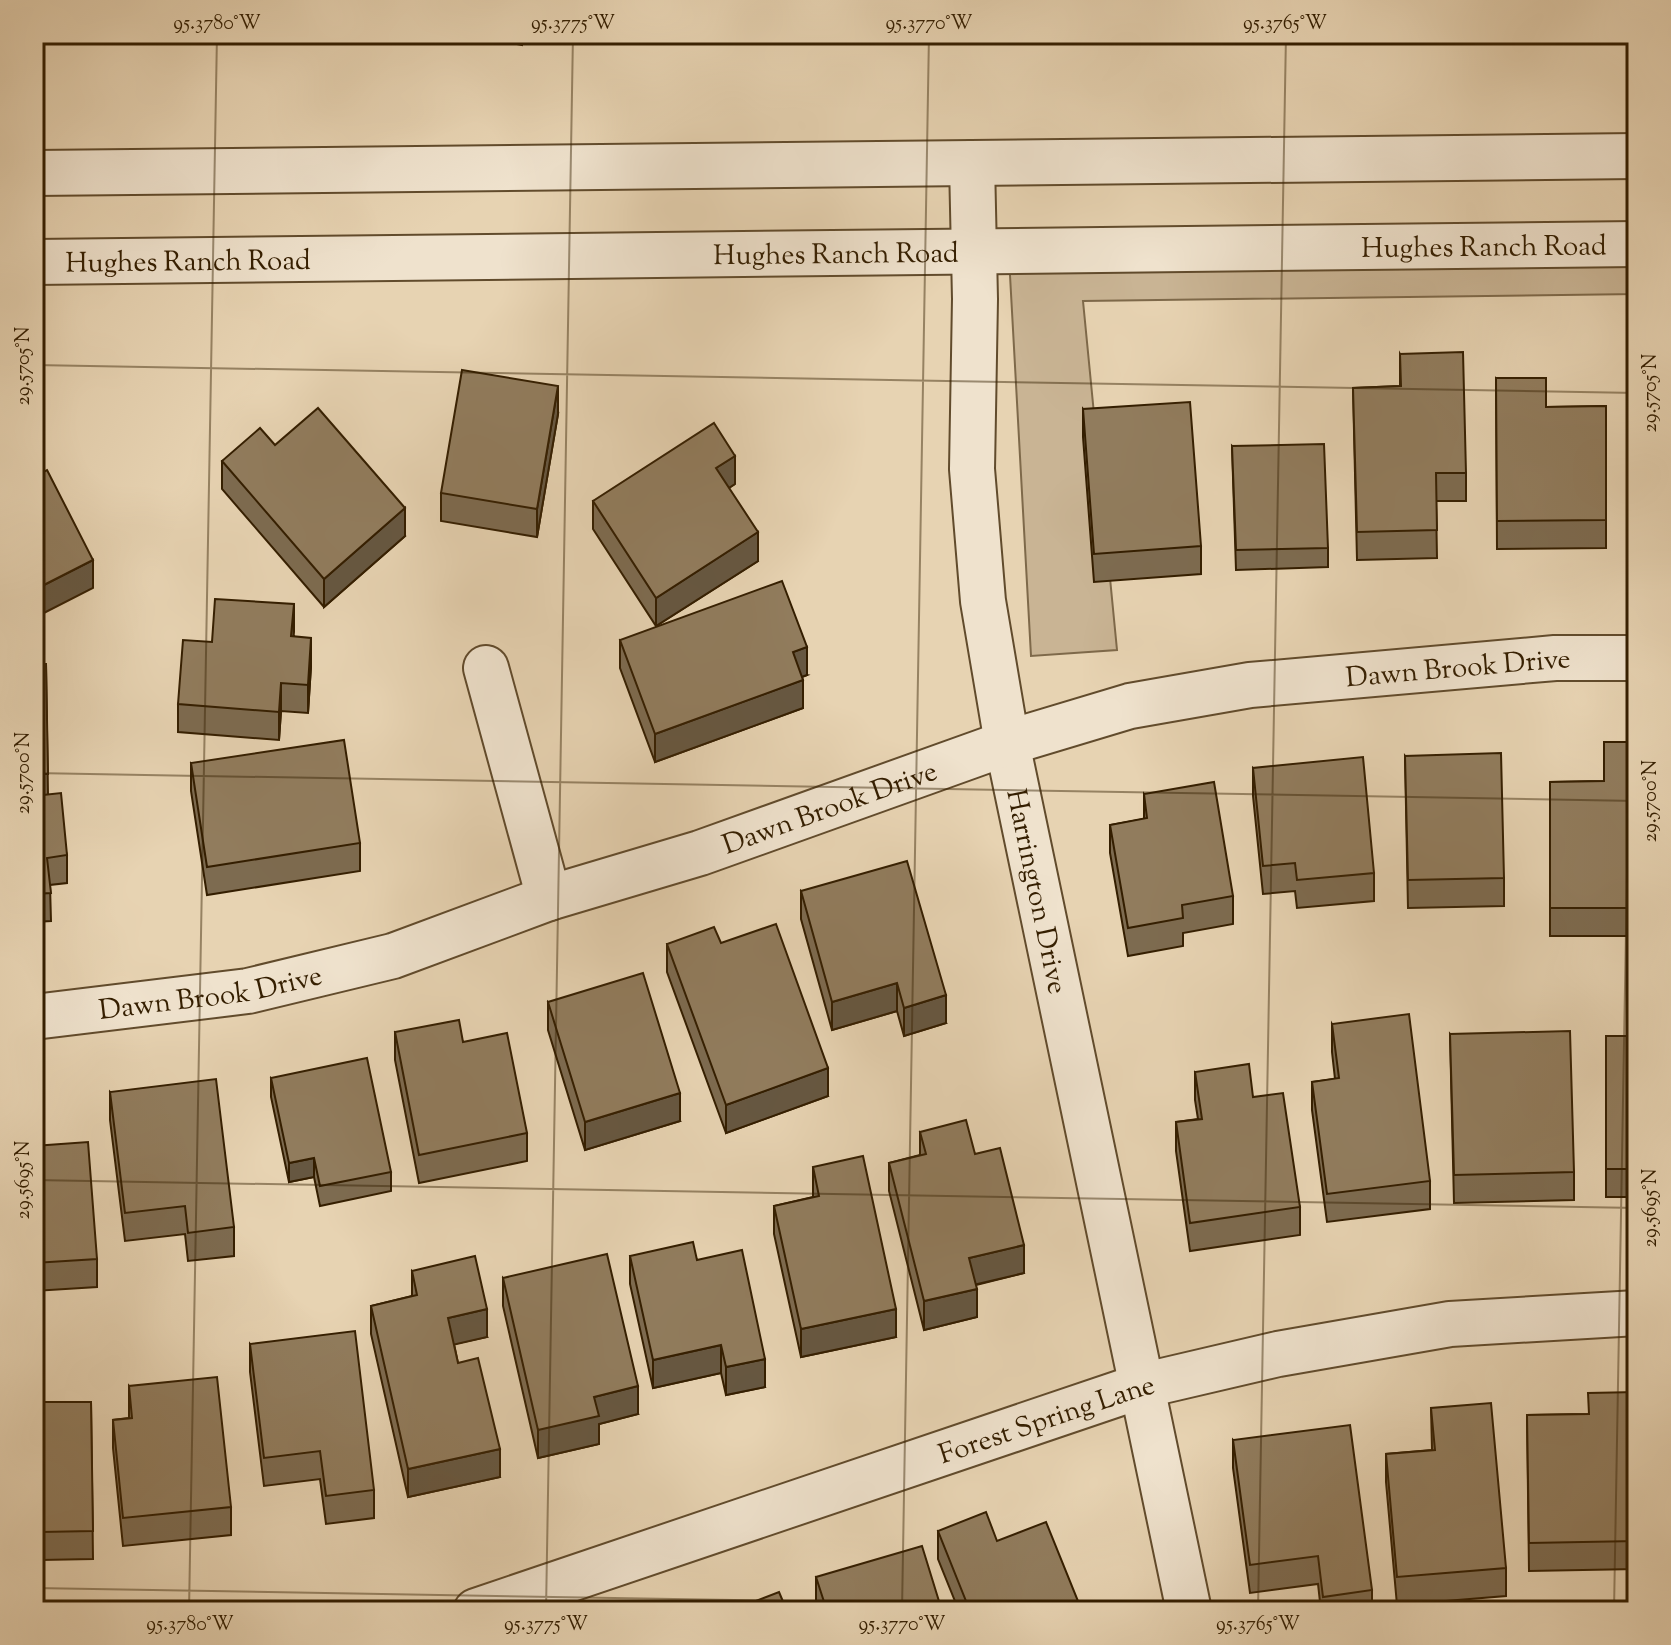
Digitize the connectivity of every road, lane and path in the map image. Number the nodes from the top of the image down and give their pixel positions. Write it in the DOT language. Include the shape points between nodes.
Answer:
graph roads {
  1 [pos="1637,156"];
  2 [pos="972,163"];
  3 [pos="34,173"];
  4 [pos="1637,244"];
  5 [pos="973,252"];
  6 [pos="34,262"];
  7 [pos="1637,658"];
  8 [pos="486,668"];
  9 [pos="1007,743"];
  10 [pos="549,898"];
  11 [pos="34,1017"];
  12 [pos="1637,1313"];
  13 [pos="1141,1386"];
  14 [pos="476,1611"];
  15 [pos="1189,1611"];
  1 -- 2 [label="street"];
  2 -- 3 [label="street"];
  2 -- 5 [label="street, Harrington Drive"];
  4 -- 5 [label="street, Hughes Ranch Road"];
  5 -- 6 [label="street, Hughes Ranch Road"];
  5 -- 9 [label="street, Harrington Drive" via="973,484 983,601"];
  7 -- 9 [label="street, Dawn Brook Drive" via="1555,658 1250,685 1130,706"];
  8 -- 10 [label="street"];
  9 -- 10 [label="street, Dawn Brook Drive" via="700,853"];
  9 -- 13 [label="street, Harrington Drive"];
  10 -- 11 [label="street, Dawn Brook Drive" via="393,956 248,991"];
  12 -- 13 [label="street, Forest Spring Lane" via="1450,1324 1278,1354"];
  13 -- 14 [label="street, Forest Spring Lane"];
  13 -- 15 [label="street, Harrington Drive"];
}
